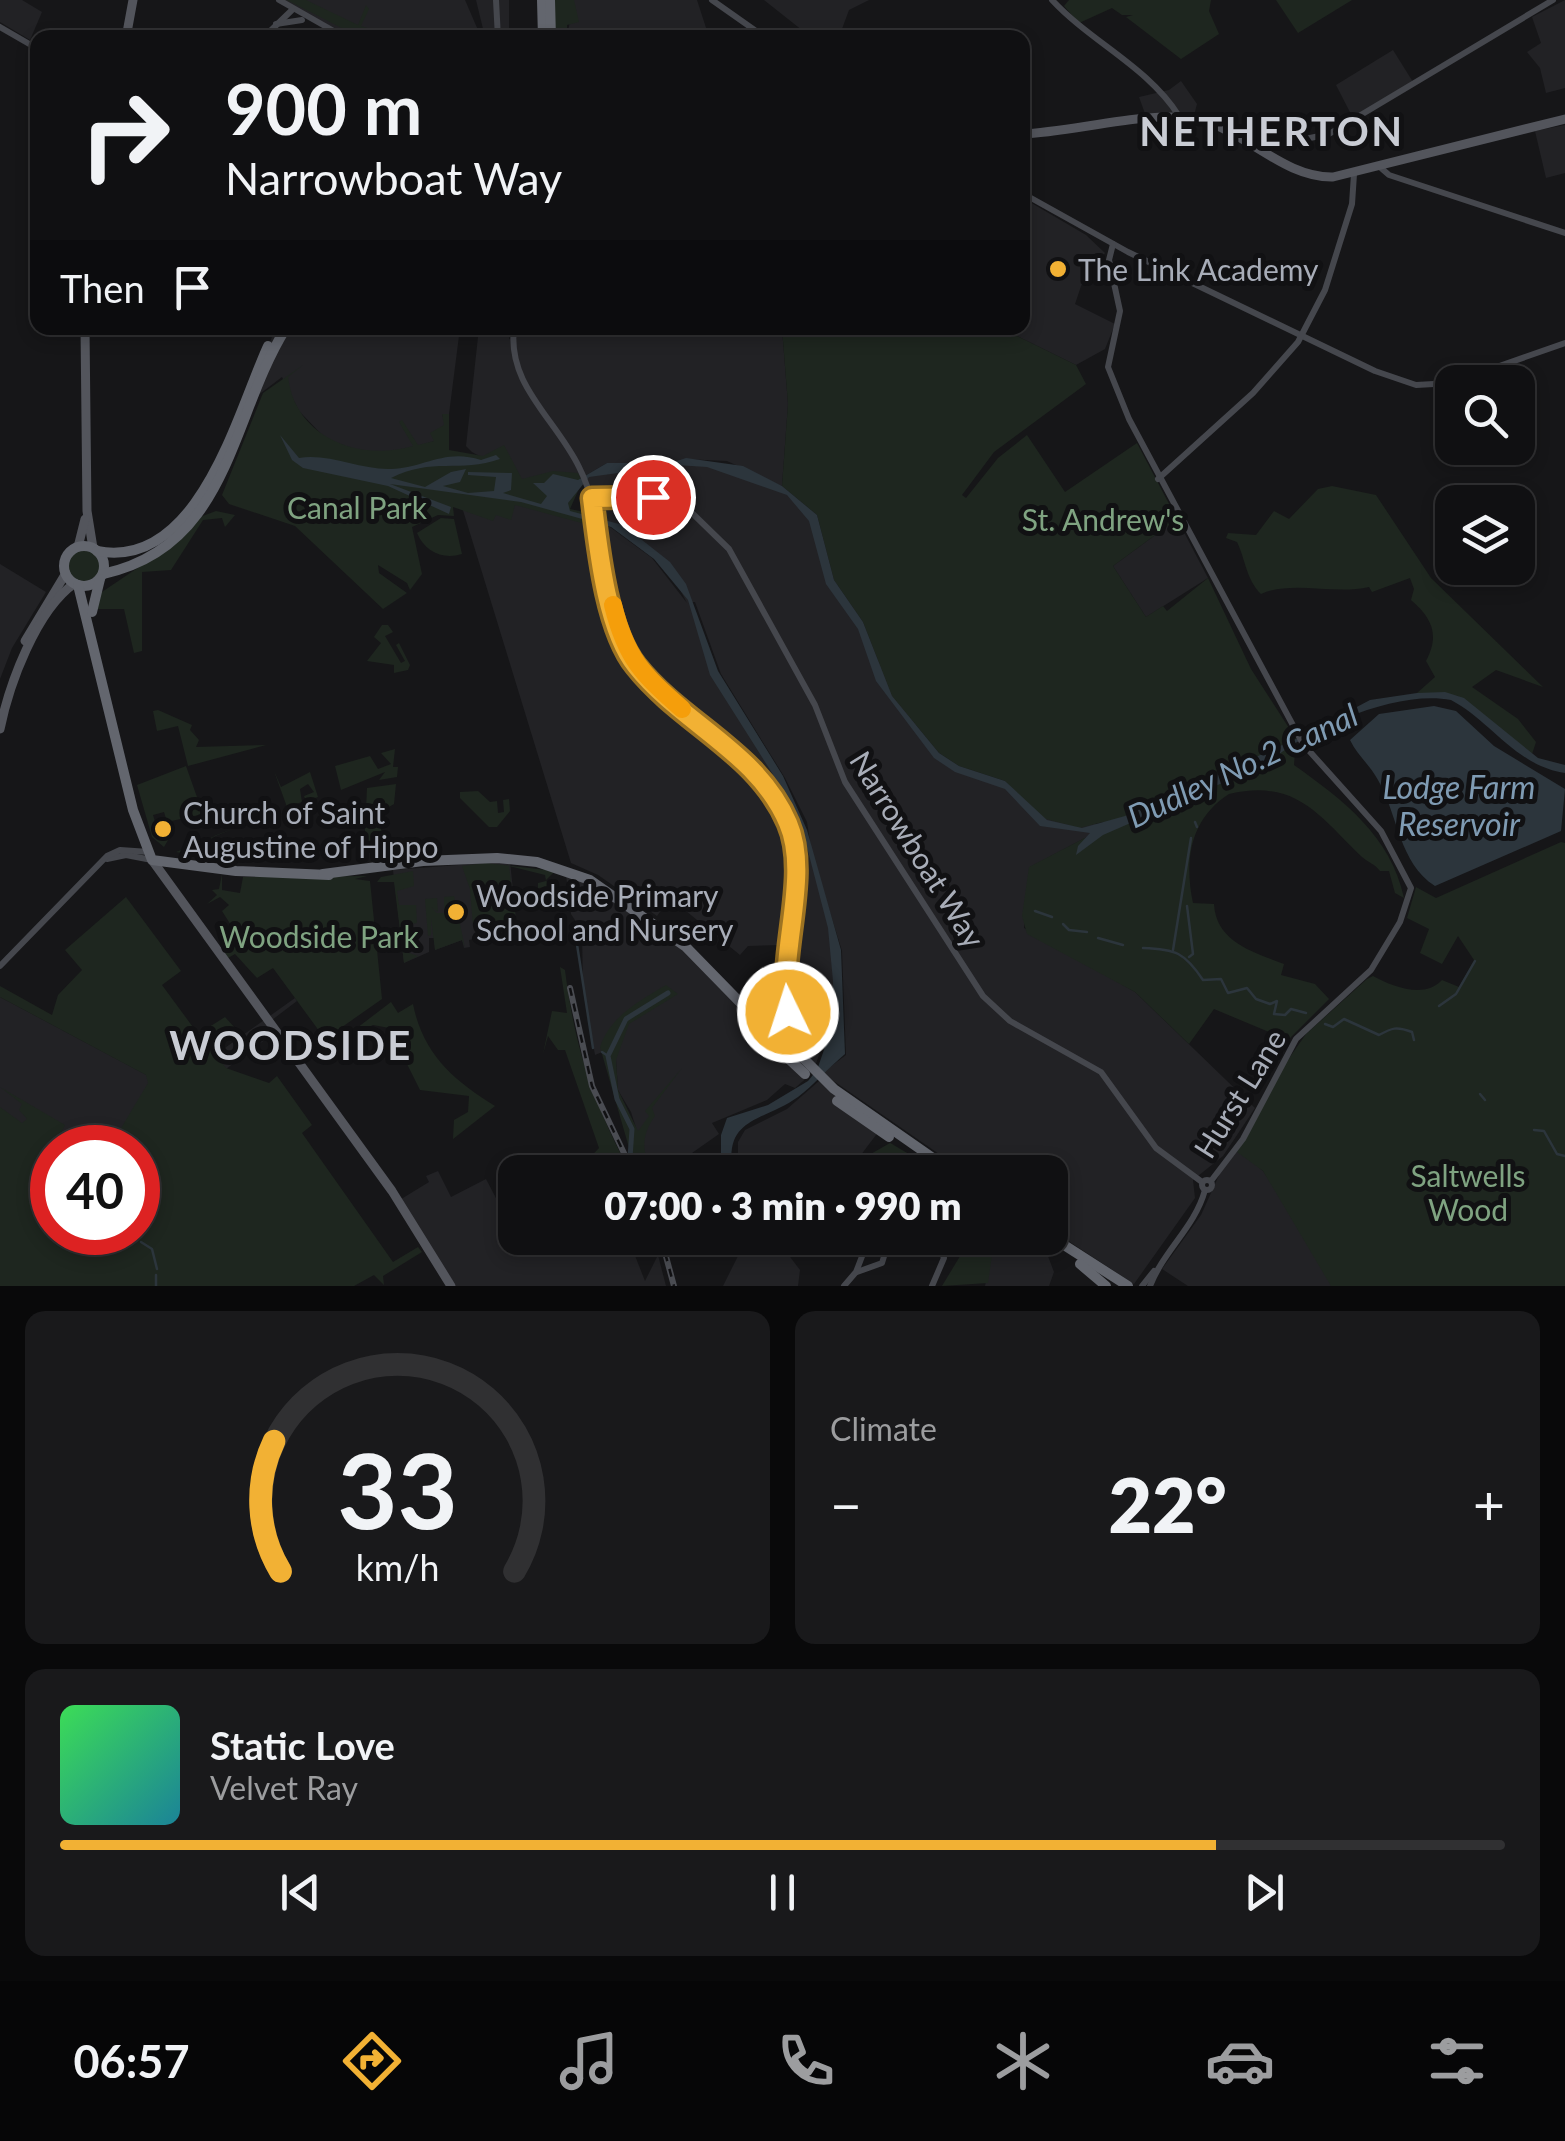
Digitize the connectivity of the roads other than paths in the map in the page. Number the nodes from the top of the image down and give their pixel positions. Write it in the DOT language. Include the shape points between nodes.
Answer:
graph roads {
  1 [pos="133,0"];
  2 [pos="279,0"];
  3 [pos="496,0"];
  4 [pos="546,0"];
  5 [pos="712,0"];
  6 [pos="1052,0"];
  7 [pos="1553,0"];
  8 [pos="292,10"];
  9 [pos="276,24"];
  10 [pos="0,27"];
  11 [pos="322,27"];
  12 [pos="127,30"];
  13 [pos="270,30"];
  14 [pos="329,30"];
  15 [pos="498,30"];
  16 [pos="547,30"];
  17 [pos="755,30"];
  18 [pos="30,44"];
  19 [pos="1162,92"];
  20 [pos="1167,112"];
  21 [pos="1184,118"];
  22 [pos="1565,120"];
  23 [pos="1030,133"];
  24 [pos="1264,144"];
  25 [pos="1381,168"];
  26 [pos="1354,174"];
  27 [pos="1030,197"];
  28 [pos="1565,233"];
  29 [pos="1112,244"];
  30 [pos="85,335"];
  31 [pos="275,335"];
  32 [pos="283,335"];
  33 [pos="513,335"];
  34 [pos="1302,335"];
  35 [pos="1565,343"];
  36 [pos="1504,365"];
  37 [pos="1435,384"];
  38 [pos="1158,479"];
  39 [pos="592,498"];
  40 [pos="87,511"];
  41 [pos="78,548"];
  42 [pos="95,550"];
  43 [pos="139,562"];
  44 [pos="66,573"];
  45 [pos="101,576"];
  46 [pos="76,584"];
  47 [pos="93,596"];
  48 [pos="0,703"];
  49 [pos="0,729"];
  50 [pos="141,834"];
  51 [pos="130,850"];
  52 [pos="154,857"];
  53 [pos="102,862"];
  54 [pos="442,862"];
  55 [pos="180,863"];
  56 [pos="254,872"];
  57 [pos="168,873"];
  58 [pos="322,874"];
  59 [pos="177,893"];
  60 [pos="0,966"];
  61 [pos="790,1019"];
  62 [pos="779,1044"];
  63 [pos="815,1078"];
  64 [pos="921,1155"];
  65 [pos="928,1155"];
  66 [pos="1206,1184"];
  67 [pos="1068,1249"];
  68 [pos="1076,1254"];
  69 [pos="864,1255"];
  70 [pos="884,1255"];
  71 [pos="943,1255"];
  72 [pos="1068,1255"];
  73 [pos="863,1259"];
  74 [pos="1161,1262"];
  75 [pos="871,1266"];
  76 [pos="856,1272"];
  77 [pos="1152,1284"];
  78 [pos="1105,1285"];
  79 [pos="450,1286"];
  80 [pos="844,1286"];
  81 [pos="932,1286"];
  82 [pos="1118,1286"];
  83 [pos="1128,1286"];
  84 [pos="1142,1286"];
  1 -- 12 [label="main road"];
  2 -- 8 [label="street"];
  3 -- 15 [label="street"];
  4 -- 16 [label="highway"];
  5 -- 17 [label="street"];
  6 -- 19 [label="street"];
  7 -- 24 [label="street" via="1352,124 1306,140"];
  8 -- 9 [label="street"];
  8 -- 11 [label="street"];
  9 -- 11 [label="street" via="300,18"];
  9 -- 13 [label="street"];
  10 -- 18 [label="street"];
  11 -- 14 [label="street"];
  19 -- 20 [label="street"];
  19 -- 21 [label="street"];
  20 -- 21 [label="main road"];
  20 -- 23 [label="main road"];
  21 -- 24 [label="main road"];
  22 -- 25 [label="main road"];
  24 -- 26 [label="main road" via="1309,176"];
  25 -- 26 [label="main road"];
  25 -- 28 [label="street"];
  26 -- 34 [label="street" via="1352,204 1325,290"];
  27 -- 29 [label="street"];
  29 -- 34 [label="street"];
  29 -- 38 [label="street, Hurst Lane" via="1120,311 1108,366"];
  30 -- 40 [label="main road"];
  31 -- 42 [label="highway" via="226,454 198,502 142,544 112,553"];
  32 -- 43 [label="highway" via="220,482 191,521"];
  33 -- 39 [label="street" via="516,372 558,430"];
  34 -- 37 [label="street" via="1392,379"];
  34 -- 38 [label="street" via="1253,394"];
  35 -- 36 [label="street"];
  38 -- 66 [label="street, Hurst Lane" via="1303,744 1372,820 1410,883 1406,909 1371,970 1294,1041 1243,1139"];
  39 -- 61 [label="street" via="619,632 636,667 752,768 790,828 795,866 783,968"];
  39 -- 66 [label="street, Narrowboat Way" via="669,503 690,512 730,549 816,705 845,782 984,996 1010,1021 1101,1072 1156,1148"];
  40 -- 41 [label="main road"];
  40 -- 42 [label="main road"];
  41 -- 42 [label="highway"];
  41 -- 44 [label="highway" via="67,556"];
  42 -- 45 [label="highway" via="104,561"];
  43 -- 45 [label="highway"];
  43 -- 47 [label="highway"];
  44 -- 46 [label="highway"];
  44 -- 48 [label="main road" via="24,643"];
  45 -- 46 [label="highway"];
  45 -- 47 [label="highway"];
  46 -- 49 [label="main road" via="62,594 24,655"];
  46 -- 50 [label="highway"];
  47 -- 52 [label="highway" via="104,666"];
  50 -- 51 [label="street"];
  50 -- 52 [label="highway"];
  51 -- 52 [label="street"];
  51 -- 53 [label="street"];
  52 -- 53 [label="street"];
  52 -- 55 [label="highway"];
  52 -- 56 [label="highway"];
  52 -- 57 [label="main road"];
  52 -- 59 [label="main road"];
  53 -- 60 [label="street"];
  54 -- 58 [label="highway"];
  54 -- 58 [label="highway" via="354,876"];
  54 -- 62 [label="highway" via="503,858 554,867 623,899 698,958"];
  55 -- 56 [label="highway"];
  55 -- 57 [label="main road"];
  56 -- 58 [label="highway"];
  57 -- 59 [label="main road"];
  59 -- 79 [label="main road" via="392,1191"];
  61 -- 62 [label="street"];
  61 -- 62 [label="street"];
  62 -- 63 [label="highway"];
  62 -- 63 [label="highway"];
  63 -- 64 [label="highway"];
  63 -- 65 [label="highway"];
  66 -- 74 [label="street, Hurst Lane" via="1195,1218"];
  67 -- 68 [label="highway"];
  68 -- 82 [label="highway"];
  68 -- 83 [label="highway"];
  69 -- 73 [label="street"];
  70 -- 75 [label="street"];
  71 -- 81 [label="street"];
  72 -- 78 [label="highway"];
  73 -- 75 [label="street"];
  73 -- 76 [label="street"];
  74 -- 77 [label="street, Hurst Lane"];
  74 -- 84 [label="street"];
  75 -- 76 [label="street"];
  76 -- 80 [label="street"];
}
